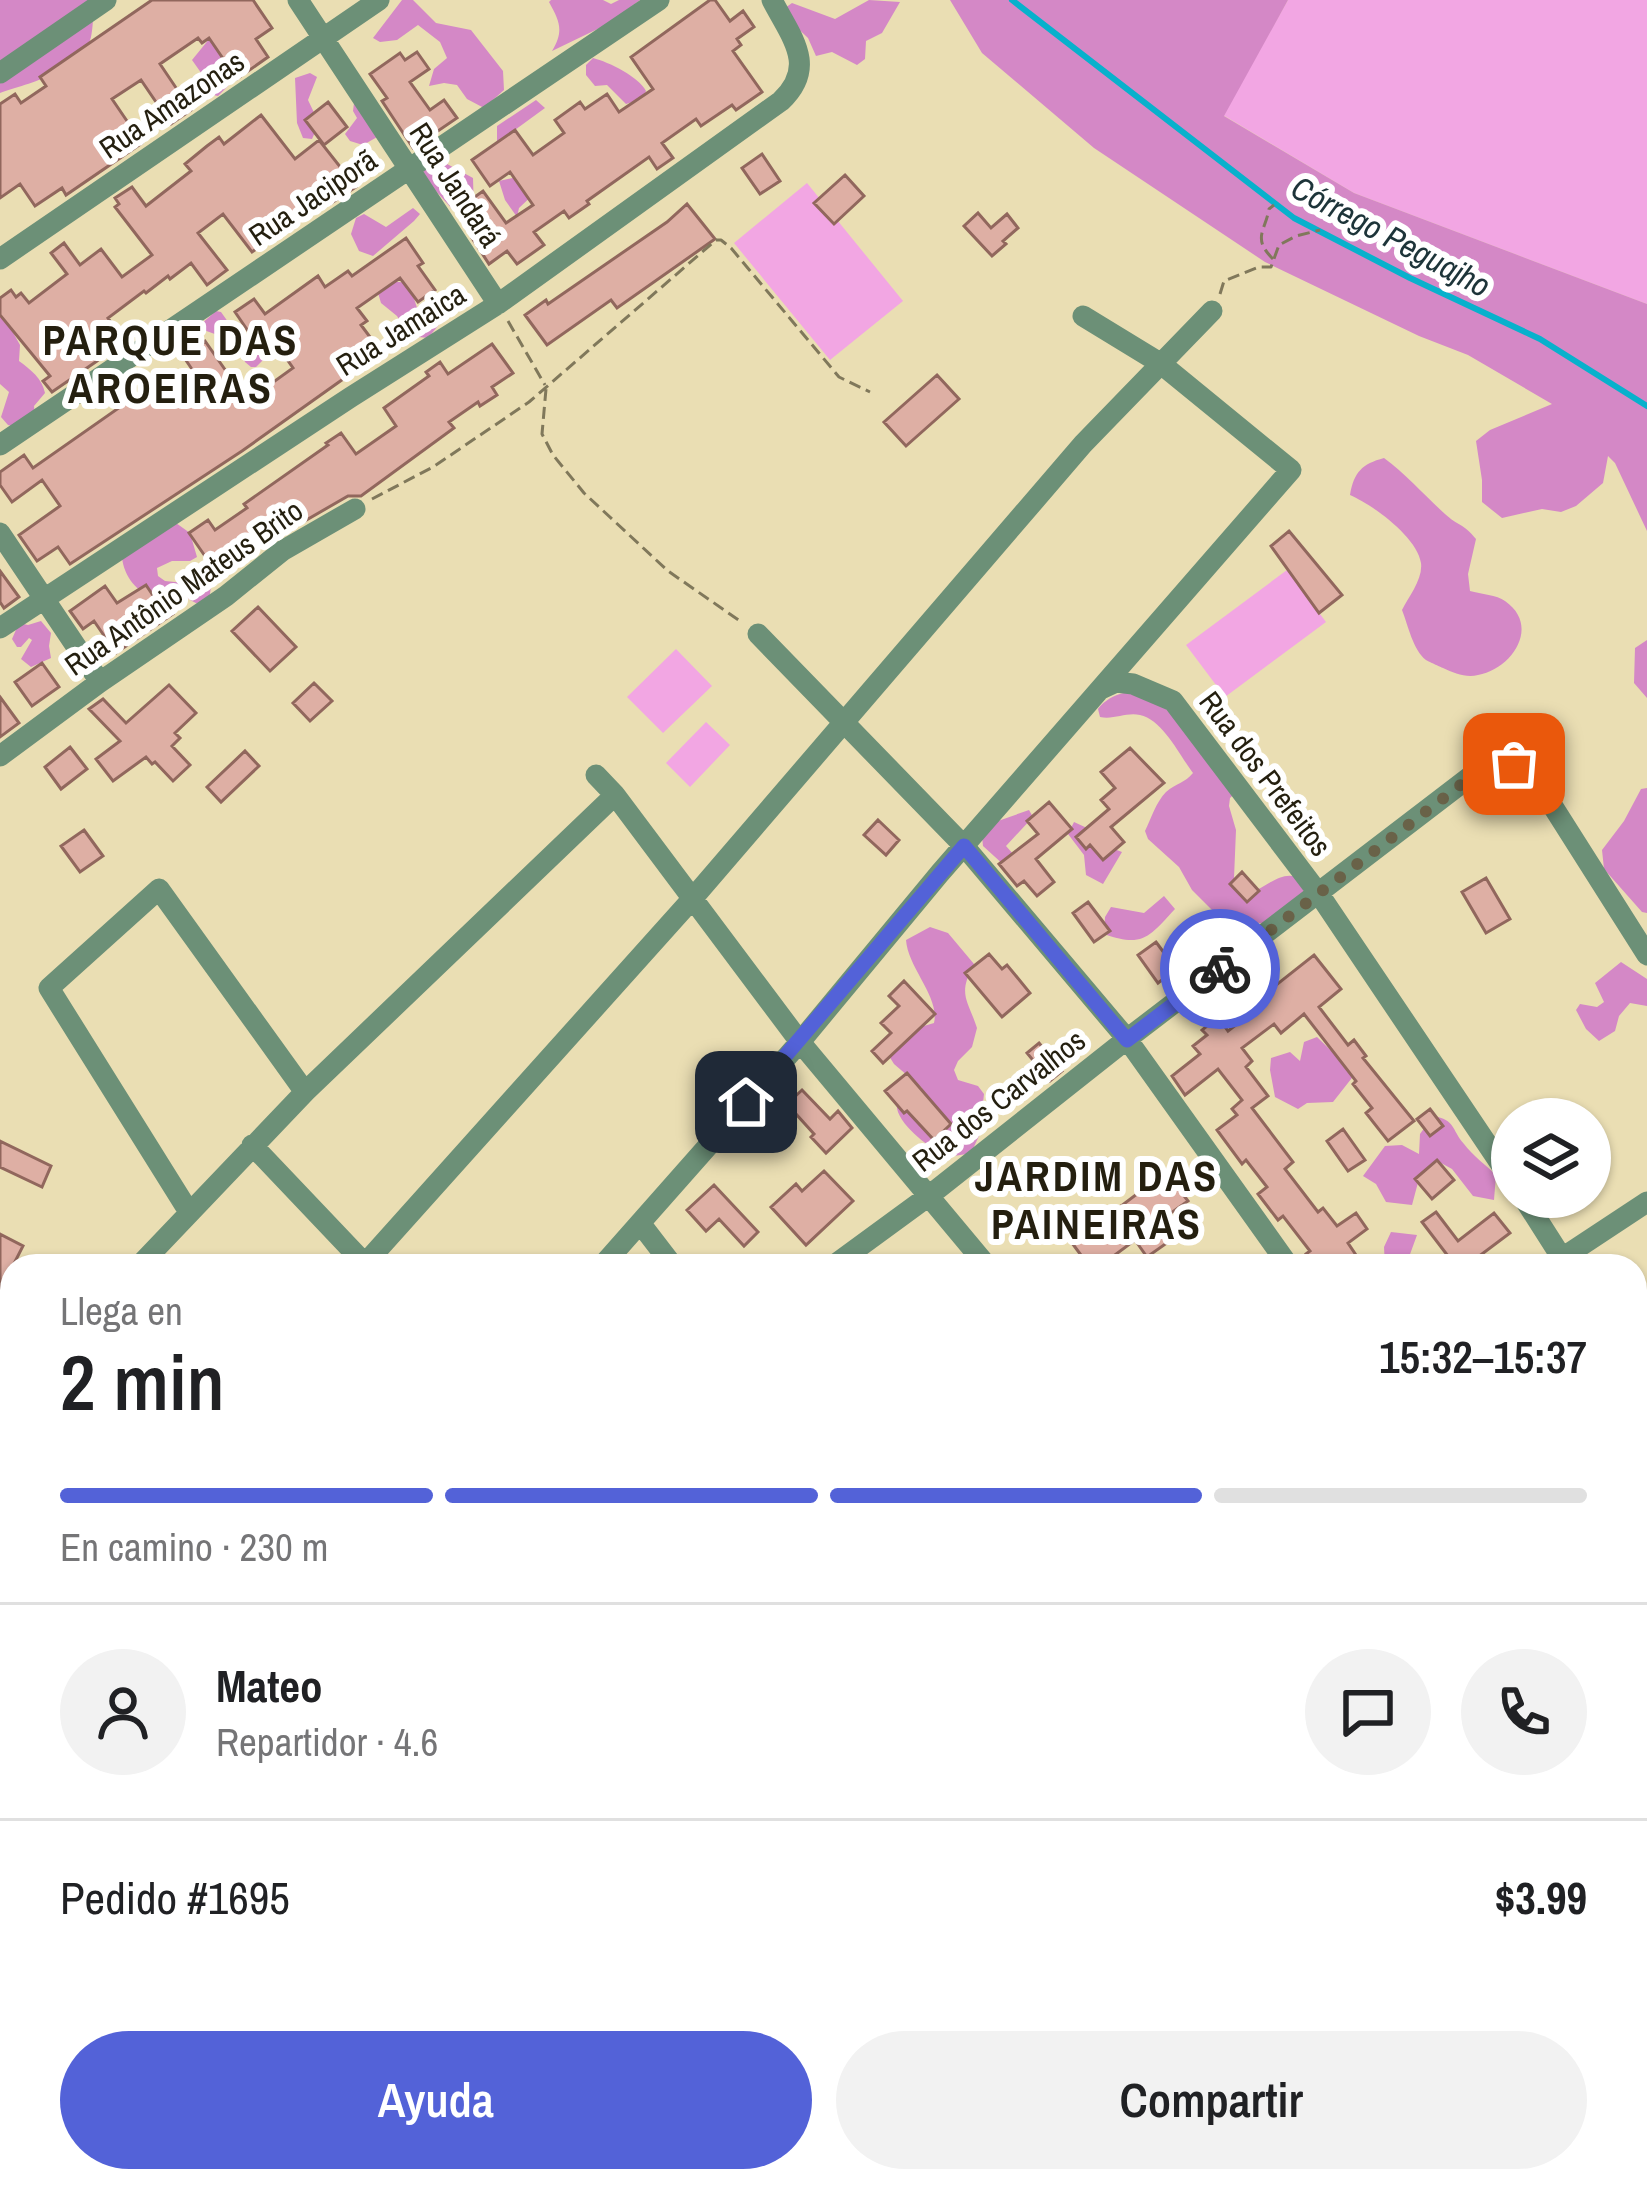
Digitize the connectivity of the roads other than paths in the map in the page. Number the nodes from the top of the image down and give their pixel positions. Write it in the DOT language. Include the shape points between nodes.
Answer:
graph roads {
  1 [pos="106,0"];
  2 [pos="298,0"];
  3 [pos="379,0"];
  4 [pos="659,0"];
  5 [pos="772,0"];
  6 [pos="323,38"];
  7 [pos="4,65"];
  8 [pos="409,170"];
  9 [pos="0,259"];
  10 [pos="498,304"];
  11 [pos="1212,311"];
  12 [pos="1083,316"];
  13 [pos="1160,363"];
  14 [pos="0,445"];
  15 [pos="355,509"];
  16 [pos="0,533"];
  17 [pos="44,598"];
  18 [pos="0,628"];
  19 [pos="758,634"];
  20 [pos="100,682"];
  21 [pos="1101,689"];
  22 [pos="844,721"];
  23 [pos="0,756"];
  24 [pos="596,775"];
  25 [pos="615,795"];
  26 [pos="964,846"];
  27 [pos="1318,895"];
  28 [pos="693,898"];
  29 [pos="1647,956"];
  30 [pos="1127,1040"];
  31 [pos="800,1042"];
  32 [pos="305,1092"];
  33 [pos="252,1145"];
  34 [pos="1491,1150"];
  35 [pos="930,1195"];
  36 [pos="1647,1202"];
  37 [pos="189,1212"];
  38 [pos="1534,1218"];
  39 [pos="640,1223"];
  40 [pos="151,1254"];
  41 [pos="355,1254"];
  42 [pos="375,1254"];
  43 [pos="613,1254"];
  44 [pos="665,1254"];
  45 [pos="849,1254"];
  46 [pos="977,1254"];
  47 [pos="1280,1254"];
  48 [pos="1555,1254"];
  49 [pos="1573,1254"];
  1 -- 7 [label="street"];
  2 -- 6 [label="street, Rua Jandará"];
  3 -- 6 [label="street, Rua Amazonas"];
  4 -- 8 [label="street, Rua Jaciporã"];
  5 -- 10 [label="street, Rua Jamaica" via="800,55 795,88"];
  6 -- 8 [label="street, Rua Jandará"];
  6 -- 9 [label="street, Rua Amazonas"];
  8 -- 10 [label="street, Rua Jandará"];
  8 -- 14 [label="street, Rua Jaciporã"];
  10 -- 17 [label="street, Rua Jamaica"];
  11 -- 13 [label="street"];
  12 -- 13 [label="street"];
  13 -- 21 [label="street" via="1291,470"];
  13 -- 22 [label="street"];
  15 -- 20 [label="street, Rua Antônio Mateus Brito" via="282,550"];
  16 -- 17 [label="street"];
  17 -- 18 [label="street, Rua Jamaica"];
  17 -- 20 [label="street"];
  19 -- 22 [label="street"];
  20 -- 23 [label="street, Rua Antônio Mateus Brito"];
  21 -- 26 [label="street"];
  21 -- 27 [label="street, Rua dos Prefeitos" via="1133,684 1173,701"];
  22 -- 26 [label="street"];
  22 -- 28 [label="street"];
  24 -- 25 [label="street"];
  25 -- 28 [label="street"];
  25 -- 32 [label="street"];
  26 -- 30 [label="street"];
  26 -- 31 [label="street"];
  27 -- 29 [label="street, Rua dos Carvalhos" via="1488,764 1514,764 1538,783"];
  27 -- 30 [label="street, Rua dos Carvalhos"];
  27 -- 34 [label="street, Rua dos Prefeitos"];
  28 -- 31 [label="street"];
  28 -- 42 [label="street"];
  30 -- 35 [label="street, Rua dos Carvalhos"];
  30 -- 47 [label="street"];
  31 -- 35 [label="street"];
  31 -- 39 [label="street"];
  32 -- 33 [label="street"];
  32 -- 37 [label="street" via="159,889 49,988"];
  33 -- 37 [label="street"];
  33 -- 41 [label="street"];
  35 -- 45 [label="street, Rua dos Carvalhos"];
  35 -- 46 [label="street"];
  36 -- 49 [label="street"];
  37 -- 40 [label="street"];
  38 -- 48 [label="street"];
  39 -- 43 [label="street"];
  39 -- 44 [label="street"];
}
